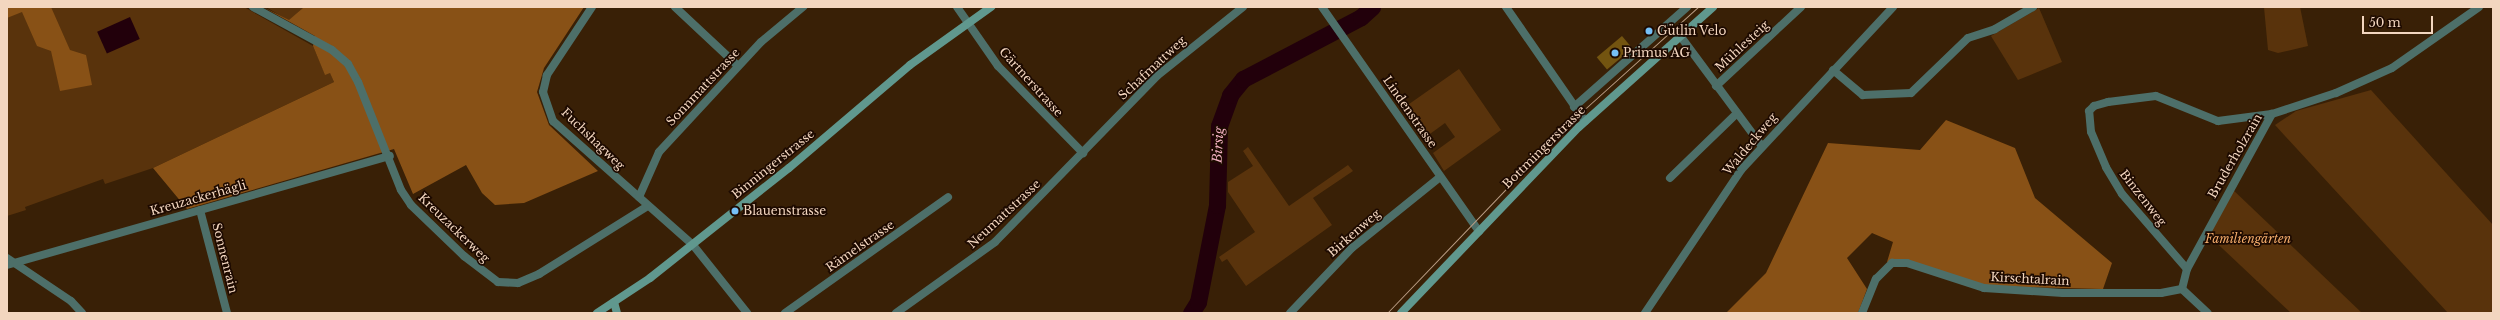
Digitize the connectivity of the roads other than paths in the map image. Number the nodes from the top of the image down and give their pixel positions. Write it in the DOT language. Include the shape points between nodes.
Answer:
graph roads {
  1 [pos="253,7"];
  2 [pos="592,7"];
  3 [pos="675,7"];
  4 [pos="803,7"];
  5 [pos="957,7"];
  6 [pos="991,7"];
  7 [pos="1243,7"];
  8 [pos="1322,7"];
  9 [pos="1506,7"];
  10 [pos="1687,7"];
  11 [pos="1713,7"];
  12 [pos="1801,7"];
  13 [pos="1893,7"];
  14 [pos="2033,7"];
  15 [pos="2479,7"];
  16 [pos="966,23"];
  17 [pos="1681,37"];
  18 [pos="738,66"];
  19 [pos="1833,70"];
  20 [pos="1716,86"];
  21 [pos="1574,107"];
  22 [pos="1737,113"];
  23 [pos="2272,114"];
  24 [pos="1585,121"];
  25 [pos="1761,145"];
  26 [pos="1083,153"];
  27 [pos="390,156"];
  28 [pos="1440,177"];
  29 [pos="1670,178"];
  30 [pos="639,197"];
  31 [pos="948,197"];
  32 [pos="648,206"];
  33 [pos="200,210"];
  34 [pos="1479,231"];
  35 [pos="693,245"];
  36 [pos="9,262"];
  37 [pos="2187,269"];
  38 [pos="2182,289"];
  39 [pos="614,302"];
  40 [pos="82,313"];
  41 [pos="227,313"];
  42 [pos="596,313"];
  43 [pos="617,313"];
  44 [pos="747,313"];
  45 [pos="785,313"];
  46 [pos="896,313"];
  47 [pos="1290,313"];
  48 [pos="1401,313"];
  49 [pos="1646,313"];
  50 [pos="1862,313"];
  51 [pos="2208,313"];
  1 -- 27 [label="street, Kreuzackerweg" via="332,50 348,64"];
  2 -- 30 [label="street, Fuchshagweg" via="555,59 547,75 544,97 554,121"];
  3 -- 18 [label="street"];
  4 -- 18 [label="street, Sonnmattstrasse" via="772,32"];
  5 -- 16 [label="street, Gärtnerstrasse"];
  6 -- 16 [label="main road, Binningerstrasse"];
  7 -- 26 [label="street, Schafmattweg" via="1157,76"];
  8 -- 28 [label="street, Lindenstrasse"];
  9 -- 21 [label="street"];
  10 -- 21 [label="street, Bottmingerstrasse"];
  11 -- 17 [label="main road, Bottmingerstrasse"];
  12 -- 20 [label="street, Mühlesteig"];
  13 -- 19 [label="street, Waldeckweg"];
  14 -- 19 [label="street" via="1995,29 1968,38 1911,93 1863,95"];
  15 -- 23 [label="street, Bruderholzrain" via="2392,68 2336,93"];
  16 -- 26 [label="street, Gärtnerstrasse" via="998,66"];
  16 -- 35 [label="main road, Binningerstrasse"];
  17 -- 20 [label="street, Mühlesteig"];
  17 -- 24 [label="main road, Bottmingerstrasse"];
  18 -- 30 [label="street, Sonnmattstrasse" via="659,152"];
  19 -- 25 [label="street, Waldeckweg"];
  20 -- 22 [label="street, Mühlesteig"];
  21 -- 24 [label="street"];
  22 -- 25 [label="street, Mühlesteig"];
  22 -- 29 [label="street"];
  23 -- 37 [label="street, Bruderholzrain"];
  23 -- 37 [label="street, Binzenweg" via="2218,120 2156,96 2108,102 2094,106 2089,111 2091,132 2106,168 2122,194"];
  24 -- 34 [label="main road, Bottmingerstrasse"];
  25 -- 49 [label="street, Waldeckweg" via="1701,226"];
  26 -- 46 [label="street, Neumattstrasse" via="995,242"];
  27 -- 32 [label="street, Kreuzackerweg" via="401,190 411,205 469,261 498,282 518,283 539,274"];
  27 -- 33 [label="street, Kreuzackerhägli"];
  28 -- 34 [label="street, Lindenstrasse"];
  28 -- 47 [label="street, Birkenweg" via="1352,248"];
  30 -- 32 [label="street, Fuchshagweg"];
  31 -- 45 [label="street, Rämelstrasse"];
  32 -- 35 [label="street, Fuchshagweg"];
  33 -- 36 [label="street, Kreuzackerhägli"];
  33 -- 41 [label="street, Sonnenrain"];
  34 -- 48 [label="main road, Bottmingerstrasse"];
  35 -- 39 [label="main road, Binningerstrasse"];
  35 -- 44 [label="street"];
  36 -- 40 [label="street" via="71,301"];
  37 -- 38 [label="street, Bruderholzrain"];
  38 -- 50 [label="street, Kirschtalrain" via="2161,293 2078,293 1984,288 1908,263 1892,263 1876,279"];
  38 -- 51 [label="street"];
  39 -- 42 [label="main road, Binningerstrasse"];
  39 -- 43 [label="main road"];
}
